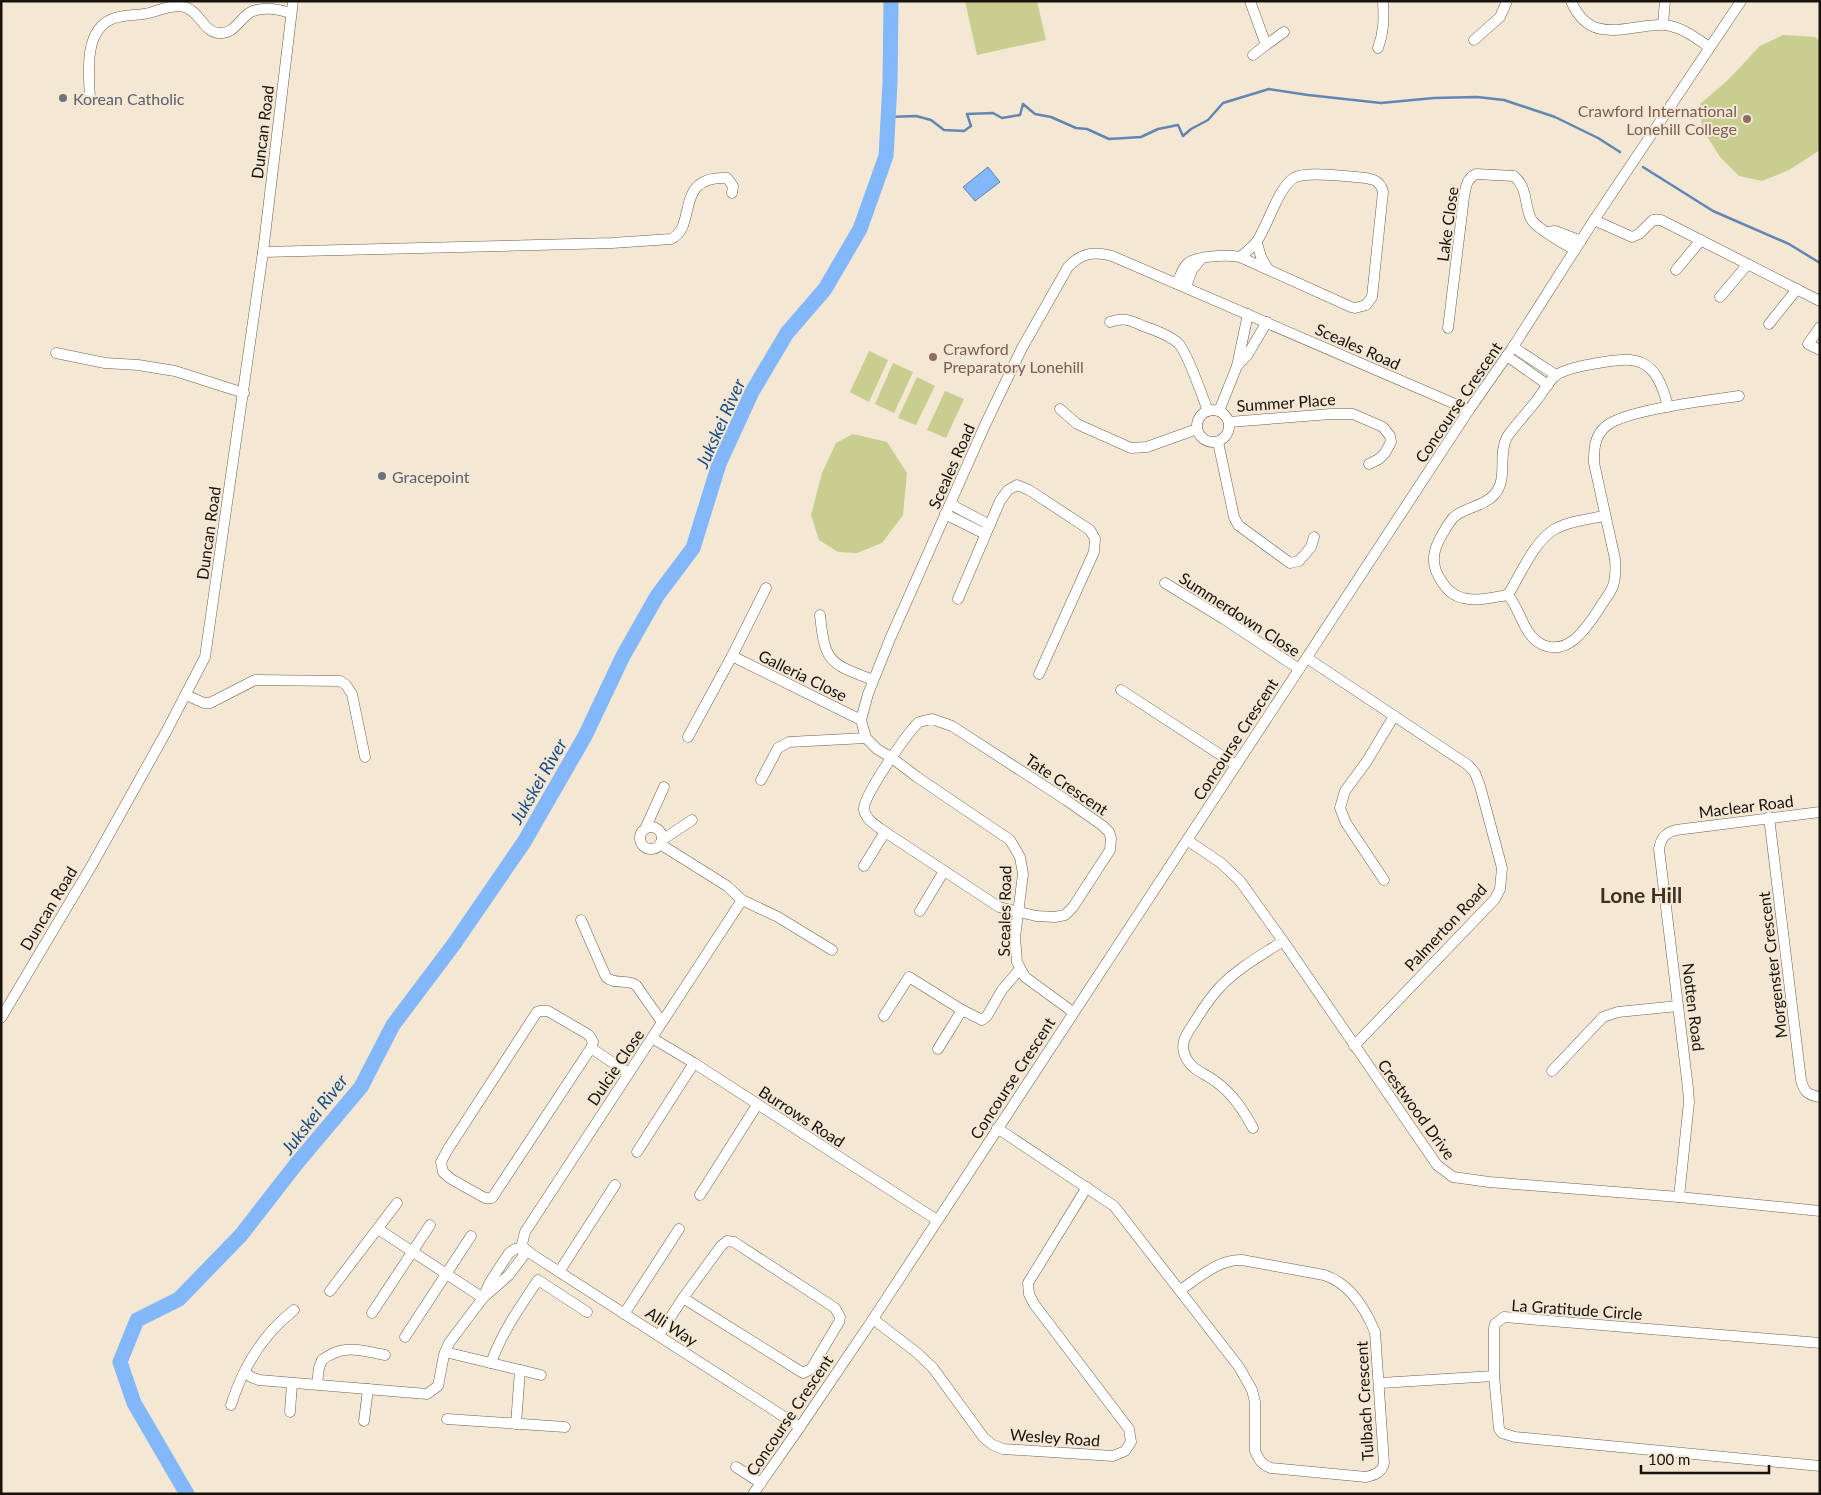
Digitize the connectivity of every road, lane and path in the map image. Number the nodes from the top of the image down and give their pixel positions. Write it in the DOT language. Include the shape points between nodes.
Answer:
graph roads {
  1 [pos="293,1"];
  2 [pos="1250,1"];
  3 [pos="1383,1"];
  4 [pos="1507,1"];
  5 [pos="1571,1"];
  6 [pos="1665,1"];
  7 [pos="1741,1"];
  8 [pos="291,13"];
  9 [pos="1663,24"];
  10 [pos="1284,32"];
  11 [pos="1474,40"];
  12 [pos="1266,45"];
  13 [pos="1709,47"];
  14 [pos="1378,48"];
  15 [pos="1253,55"];
  16 [pos="90,100"];
  17 [pos="732,193"];
  18 [pos="1594,220"];
  19 [pos="1548,232"];
  20 [pos="1701,240"];
  21 [pos="1582,241"];
  22 [pos="1257,242"];
  23 [pos="1575,250"];
  24 [pos="264,252"];
  25 [pos="1240,257"];
  26 [pos="1748,264"];
  27 [pos="1268,269"];
  28 [pos="1676,270"];
  29 [pos="1182,285"];
  30 [pos="1797,289"];
  31 [pos="1720,296"];
  32 [pos="1820,301"];
  33 [pos="1248,314"];
  34 [pos="1110,322"];
  35 [pos="1267,322"];
  36 [pos="1769,324"];
  37 [pos="1820,327"];
  38 [pos="1448,328"];
  39 [pos="1513,347"];
  40 [pos="1820,350"];
  41 [pos="56,353"];
  42 [pos="1507,356"];
  43 [pos="1237,366"];
  44 [pos="1556,375"];
  45 [pos="1548,385"];
  46 [pos="244,392"];
  47 [pos="1739,396"];
  48 [pos="1668,407"];
  49 [pos="1060,409"];
  50 [pos="1469,410"];
  51 [pos="1208,411"];
  52 [pos="1219,411"];
  53 [pos="1229,422"];
  54 [pos="1197,429"];
  55 [pos="1218,442"];
  56 [pos="1368,464"];
  57 [pos="950,504"];
  58 [pos="945,514"];
  59 [pos="1604,516"];
  60 [pos="987,530"];
  61 [pos="1314,538"];
  62 [pos="1165,583"];
  63 [pos="766,588"];
  64 [pos="1508,595"];
  65 [pos="958,599"];
  66 [pos="820,615"];
  67 [pos="732,656"];
  68 [pos="1307,658"];
  69 [pos="1299,669"];
  70 [pos="1039,674"];
  71 [pos="873,680"];
  72 [pos="1121,690"];
  73 [pos="186,695"];
  74 [pos="1394,716"];
  75 [pos="862,720"];
  76 [pos="688,737"];
  77 [pos="866,738"];
  78 [pos="365,757"];
  79 [pos="892,758"];
  80 [pos="1236,765"];
  81 [pos="761,780"];
  82 [pos="664,787"];
  83 [pos="1820,812"];
  84 [pos="1769,817"];
  85 [pos="692,820"];
  86 [pos="645,828"];
  87 [pos="1676,830"];
  88 [pos="885,832"];
  89 [pos="1187,840"];
  90 [pos="661,842"];
  91 [pos="864,866"];
  92 [pos="944,872"];
  93 [pos="1384,880"];
  94 [pos="742,900"];
  95 [pos="920,911"];
  96 [pos="1019,911"];
  97 [pos="581,920"];
  98 [pos="1283,941"];
  99 [pos="832,950"];
  100 [pos="1020,969"];
  101 [pos="1678,1006"];
  102 [pos="962,1010"];
  103 [pos="1073,1012"];
  104 [pos="884,1016"];
  105 [pos="1,1018"];
  106 [pos="662,1022"];
  107 [pos="652,1038"];
  108 [pos="1354,1046"];
  109 [pos="591,1048"];
  110 [pos="938,1049"];
  111 [pos="694,1063"];
  112 [pos="1552,1071"];
  113 [pos="628,1073"];
  114 [pos="1820,1097"];
  115 [pos="757,1105"];
  116 [pos="997,1128"];
  117 [pos="1253,1128"];
  118 [pos="637,1152"];
  119 [pos="615,1185"];
  120 [pos="1087,1187"];
  121 [pos="700,1196"];
  122 [pos="1680,1197"];
  123 [pos="397,1203"];
  124 [pos="1820,1211"];
  125 [pos="936,1220"];
  126 [pos="430,1225"];
  127 [pos="378,1230"];
  128 [pos="679,1230"];
  129 [pos="471,1236"];
  130 [pos="526,1250"];
  131 [pos="412,1251"];
  132 [pos="559,1272"];
  133 [pos="447,1273"];
  134 [pos="1180,1290"];
  135 [pos="330,1291"];
  136 [pos="483,1298"];
  137 [pos="683,1298"];
  138 [pos="294,1310"];
  139 [pos="372,1312"];
  140 [pos="587,1312"];
  141 [pos="624,1314"];
  142 [pos="873,1319"];
  143 [pos="659,1336"];
  144 [pos="405,1337"];
  145 [pos="1820,1343"];
  146 [pos="445,1352"];
  147 [pos="385,1356"];
  148 [pos="491,1363"];
  149 [pos="520,1370"];
  150 [pos="245,1372"];
  151 [pos="541,1375"];
  152 [pos="1494,1376"];
  153 [pos="292,1383"];
  154 [pos="1380,1383"];
  155 [pos="317,1384"];
  156 [pos="368,1389"];
  157 [pos="231,1405"];
  158 [pos="290,1412"];
  159 [pos="448,1419"];
  160 [pos="364,1421"];
  161 [pos="516,1424"];
  162 [pos="565,1427"];
  163 [pos="800,1427"];
  164 [pos="1820,1466"];
  165 [pos="736,1467"];
  166 [pos="761,1483"];
  167 [pos="753,1494"];
  1 -- 8 [label="street, Duncan Road"];
  2 -- 12 [label="street"];
  3 -- 14 [label="street" via="1383,33"];
  4 -- 11 [label="street" via="1500,17"];
  5 -- 9 [label="street" via="1581,20 1596,28 1624,29"];
  6 -- 9 [label="street"];
  7 -- 13 [label="street, Concourse Crescent"];
  8 -- 16 [label="street" via="271,8 252,11 222,34 207,28 193,12 183,7 112,19 100,28 92,43"];
  8 -- 24 [label="street, Duncan Road"];
  9 -- 13 [label="street" via="1686,32"];
  10 -- 12 [label="street"];
  12 -- 15 [label="street"];
  13 -- 18 [label="street, Concourse Crescent"];
  17 -- 24 [label="street" via="733,186 727,178 705,180 698,185 682,227 671,239"];
  18 -- 20 [label="street" via="1632,237 1653,220 1661,220"];
  18 -- 21 [label="street, Concourse Crescent"];
  19 -- 21 [label="street, Lake Close" via="1555,231"];
  19 -- 23 [label="street, Lake Close"];
  19 -- 38 [label="street, Lake Close" via="1531,220 1522,184 1514,176 1472,176 1464,197"];
  20 -- 26 [label="street"];
  20 -- 28 [label="street"];
  21 -- 23 [label="street, Concourse Crescent"];
  22 -- 25 [label="street"];
  22 -- 27 [label="street"];
  22 -- 27 [label="street" via="1285,187 1293,178 1321,175 1360,178 1375,180 1382,186 1372,297 1366,305 1351,307"];
  23 -- 39 [label="street, Concourse Crescent"];
  24 -- 46 [label="street, Duncan Road"];
  25 -- 27 [label="street"];
  25 -- 29 [label="street" via="1192,261 1186,264"];
  26 -- 30 [label="street"];
  26 -- 31 [label="street"];
  29 -- 33 [label="street, Sceales Road"];
  29 -- 57 [label="street, Sceales Road" via="1103,253 1087,254 1075,260 1011,369"];
  30 -- 32 [label="street"];
  30 -- 36 [label="street"];
  33 -- 35 [label="street, Sceales Road"];
  33 -- 43 [label="street"];
  34 -- 51 [label="street" via="1126,319 1177,342 1185,352"];
  35 -- 43 [label="street"];
  35 -- 50 [label="street, Sceales Road"];
  37 -- 40 [label="street" via="1806,347"];
  39 -- 42 [label="street, Concourse Crescent"];
  39 -- 44 [label="street"];
  41 -- 46 [label="street" via="175,371"];
  42 -- 45 [label="street"];
  42 -- 50 [label="street, Concourse Crescent"];
  43 -- 52 [label="street"];
  44 -- 45 [label="street"];
  44 -- 48 [label="street" via="1580,366 1628,358 1649,368 1660,382"];
  45 -- 64 [label="street" via="1507,437 1503,446 1500,485 1494,495 1455,517 1439,539 1433,555 1436,573 1452,594 1472,600"];
  46 -- 73 [label="street, Duncan Road" via="207,650"];
  47 -- 48 [label="street"];
  48 -- 59 [label="street" via="1611,422 1600,433 1594,449 1594,463"];
  49 -- 54 [label="street" via="1077,424 1131,448 1147,447"];
  50 -- 68 [label="street, Concourse Crescent"];
  51 -- 52 [label="street"];
  51 -- 54 [label="street" via="1202,415"];
  52 -- 53 [label="street"];
  53 -- 55 [label="street" via="1226,436"];
  53 -- 56 [label="street, Summer Place" via="1353,414 1383,427 1390,436 1391,442 1385,453"];
  54 -- 55 [label="street" via="1204,440"];
  55 -- 61 [label="street" via="1238,525 1290,562 1299,561 1312,547"];
  57 -- 58 [label="street, Sceales Road"];
  57 -- 60 [label="street"];
  58 -- 60 [label="street"];
  58 -- 71 [label="street, Sceales Road"];
  59 -- 64 [label="street" via="1556,528 1548,534"];
  59 -- 64 [label="street" via="1615,559 1614,581 1588,626 1574,640 1556,647 1538,643 1528,632"];
  60 -- 65 [label="street"];
  60 -- 70 [label="street" via="1003,496 1017,485 1084,525 1095,539 1094,552"];
  62 -- 69 [label="street, Summerdown Close"];
  63 -- 67 [label="street, Galleria Close"];
  66 -- 71 [label="street, Galleria Close" via="824,648 831,658 840,666"];
  67 -- 75 [label="street, Galleria Close"];
  67 -- 76 [label="street, Galleria Close"];
  68 -- 69 [label="street, Concourse Crescent"];
  68 -- 74 [label="street, Palmerton Road"];
  69 -- 80 [label="street, Concourse Crescent"];
  71 -- 75 [label="street, Sceales Road"];
  72 -- 80 [label="street"];
  73 -- 78 [label="street" via="210,703 254,680 340,681 352,694"];
  73 -- 105 [label="street, Duncan Road" via="92,865"];
  74 -- 93 [label="street" via="1345,792 1340,808"];
  74 -- 108 [label="street, Palmerton Road" via="1452,753 1475,774 1484,798 1502,879 1495,899"];
  75 -- 77 [label="street, Sceales Road"];
  77 -- 79 [label="street, Sceales Road"];
  77 -- 81 [label="street" via="797,741 782,745"];
  79 -- 88 [label="street" via="872,787 864,806 869,820"];
  79 -- 96 [label="street, Sceales Road" via="1010,840 1022,865"];
  79 -- 96 [label="street, Tate Crescent" via="913,727 922,720 936,720 965,734 1109,832 1110,850 1070,911 1055,917"];
  80 -- 89 [label="street, Concourse Crescent"];
  82 -- 86 [label="street"];
  83 -- 84 [label="street, Maclear Road"];
  84 -- 87 [label="street, Maclear Road"];
  84 -- 114 [label="street, Morgenster Crescent" via="1801,1080 1808,1094"];
  85 -- 90 [label="street"];
  86 -- 90 [label="street" via="655,828 662,835"];
  86 -- 90 [label="street" via="640,837 643,846 652,849"];
  87 -- 101 [label="street, Notten Road" via="1663,836 1659,849"];
  88 -- 91 [label="street"];
  88 -- 92 [label="street"];
  89 -- 98 [label="street, Crestwood Drive" via="1232,873"];
  89 -- 103 [label="street, Concourse Crescent"];
  90 -- 94 [label="street"];
  92 -- 95 [label="street"];
  92 -- 96 [label="street" via="999,907"];
  94 -- 99 [label="street" via="778,917"];
  94 -- 106 [label="street, Dulcie Close"];
  96 -- 100 [label="street, Sceales Road" via="1015,953"];
  97 -- 106 [label="street" via="606,977 610,981 636,985"];
  98 -- 108 [label="street, Crestwood Drive"];
  98 -- 117 [label="street" via="1221,985 1201,1011 1182,1046 1188,1062 1230,1093"];
  100 -- 102 [label="street" via="984,1018 979,1019"];
  100 -- 103 [label="street, Sceales Road" via="1032,983"];
  101 -- 112 [label="street" via="1618,1012 1603,1017"];
  101 -- 122 [label="street, Notten Road" via="1688,1095"];
  102 -- 104 [label="street" via="909,978"];
  102 -- 110 [label="street"];
  103 -- 116 [label="street, Concourse Crescent"];
  106 -- 107 [label="street, Dulcie Close"];
  107 -- 111 [label="street, Burrows Road"];
  107 -- 113 [label="street, Dulcie Close"];
  108 -- 122 [label="street, Crestwood Drive" via="1437,1165 1454,1177"];
  109 -- 109 [label="street" via="593,1042 588,1035 548,1011 536,1012 444,1155 440,1162 443,1172 485,1198 492,1198"];
  109 -- 113 [label="street"];
  111 -- 115 [label="street, Burrows Road"];
  111 -- 118 [label="street"];
  113 -- 130 [label="street, Dulcie Close" via="525,1232 521,1240"];
  115 -- 121 [label="street"];
  115 -- 125 [label="street, Burrows Road"];
  116 -- 120 [label="street, Tulbach Crescent"];
  116 -- 125 [label="street, Concourse Crescent"];
  119 -- 132 [label="street"];
  120 -- 134 [label="street, Tulbach Crescent" via="1114,1206"];
  120 -- 142 [label="street, Wesley Road" via="1028,1282 1029,1294 1129,1429 1131,1442 1125,1451 1113,1456 1003,1449 993,1445 984,1438 933,1368"];
  122 -- 124 [label="street, Crestwood Drive"];
  123 -- 127 [label="street"];
  125 -- 142 [label="street, Concourse Crescent"];
  126 -- 131 [label="street"];
  127 -- 131 [label="street"];
  127 -- 135 [label="street"];
  128 -- 141 [label="street"];
  129 -- 133 [label="street"];
  130 -- 132 [label="street, Alli Way"];
  130 -- 136 [label="street" via="509,1275"];
  131 -- 133 [label="street"];
  131 -- 139 [label="street"];
  132 -- 141 [label="street, Alli Way"];
  133 -- 136 [label="street"];
  133 -- 144 [label="street"];
  134 -- 154 [label="street, Tulbach Crescent" via="1219,1264 1232,1260 1332,1277 1360,1302 1370,1320 1375,1332"];
  134 -- 154 [label="street, Tulbach Crescent" via="1239,1367 1252,1390 1256,1416 1255,1451 1264,1465 1356,1477 1375,1475 1384,1463"];
  136 -- 146 [label="street"];
  137 -- 137 [label="street" via="724,1242 729,1241 835,1308 840,1317 811,1369 803,1373"];
  137 -- 143 [label="street"];
  138 -- 150 [label="street" via="267,1336"];
  140 -- 148 [label="street" via="538,1280 508,1326"];
  141 -- 143 [label="street, Alli Way"];
  142 -- 163 [label="street, Concourse Crescent"];
  143 -- 163 [label="street, Alli Way"];
  145 -- 152 [label="street, La Gratitude Circle" via="1504,1318 1494,1328"];
  146 -- 148 [label="street"];
  146 -- 156 [label="street" via="441,1377 434,1391 419,1394"];
  147 -- 155 [label="street" via="351,1349 339,1350 322,1360"];
  148 -- 149 [label="street"];
  149 -- 151 [label="street"];
  149 -- 161 [label="street"];
  150 -- 153 [label="street" via="259,1380"];
  150 -- 157 [label="street"];
  152 -- 154 [label="street"];
  152 -- 164 [label="street, La Gratitude Circle" via="1499,1429 1505,1435"];
  153 -- 155 [label="street"];
  153 -- 158 [label="street"];
  155 -- 156 [label="street"];
  156 -- 160 [label="street"];
  159 -- 161 [label="street"];
  161 -- 162 [label="street"];
  163 -- 166 [label="street, Concourse Crescent"];
  165 -- 166 [label="street"];
  166 -- 167 [label="street, Concourse Crescent"];
}
